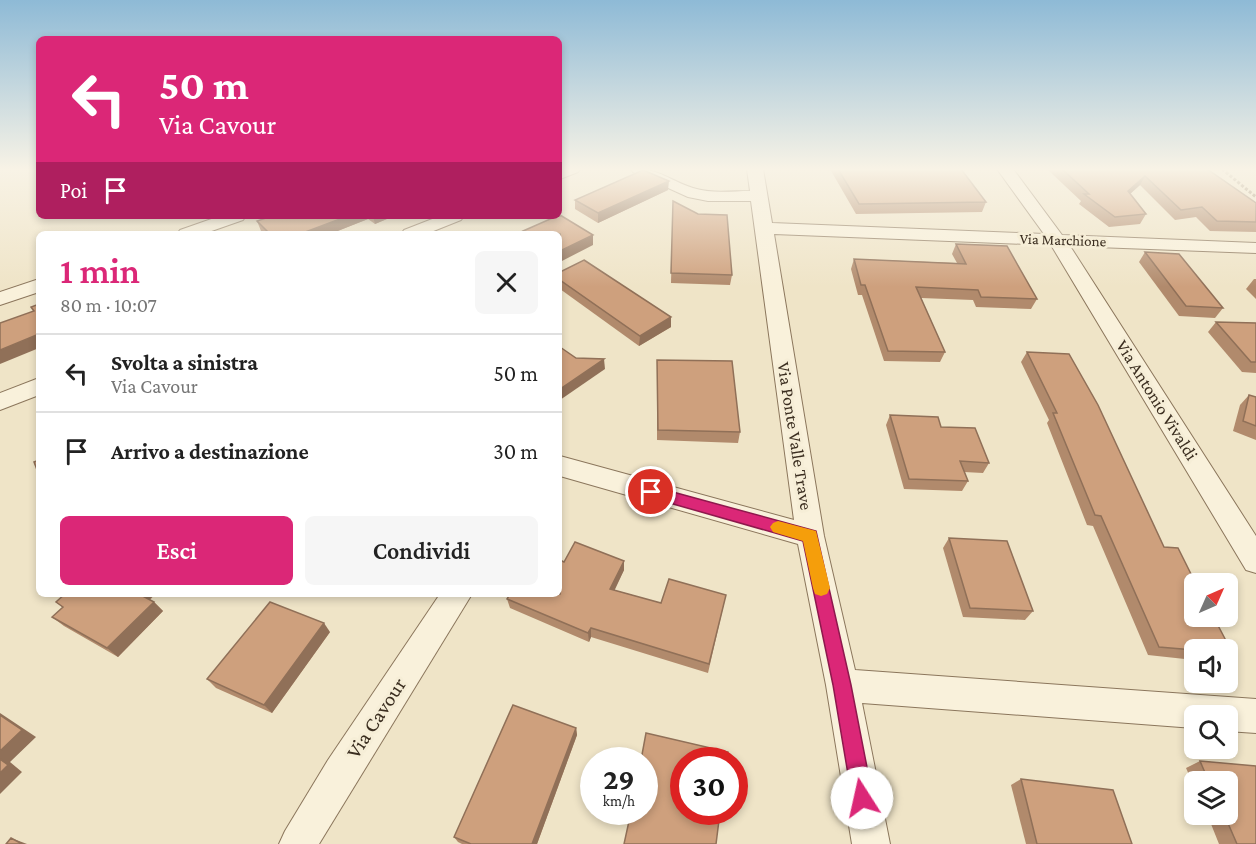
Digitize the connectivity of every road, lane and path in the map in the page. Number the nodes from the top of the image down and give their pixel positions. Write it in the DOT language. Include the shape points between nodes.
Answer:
graph roads {
  1 [pos="760,208"];
  2 [pos="1034,208"];
  3 [pos="228,219"];
  4 [pos="447,219"];
  5 [pos="763,228"];
  6 [pos="194,231"];
  7 [pos="417,231"];
  8 [pos="1057,240"];
  9 [pos="1256,248"];
  10 [pos="36,286"];
  11 [pos="0,299"];
  12 [pos="36,387"];
  13 [pos="0,402"];
  14 [pos="562,467"];
  15 [pos="810,536"];
  16 [pos="1256,561"];
  17 [pos="455,597"];
  18 [pos="842,685"];
  19 [pos="1256,716"];
  20 [pos="298,844"];
  21 [pos="871,844"];
  1 -- 5 [label="street, Via Ponte Valle Trave"];
  2 -- 8 [label="street, Via Antonio Vivaldi"];
  3 -- 6 [label="street"];
  4 -- 7 [label="street"];
  5 -- 8 [label="street, Via Marchione"];
  5 -- 15 [label="street, Via Ponte Valle Trave"];
  8 -- 9 [label="street, Via Marchione"];
  8 -- 16 [label="street, Via Antonio Vivaldi"];
  10 -- 11 [label="street"];
  12 -- 13 [label="street"];
  14 -- 15 [label="street"];
  15 -- 18 [label="street, Via Ponte Valle Trave"];
  17 -- 20 [label="street, Via Cavour"];
  18 -- 19 [label="street"];
  18 -- 21 [label="street, Via Ponte Valle Trave"];
}
